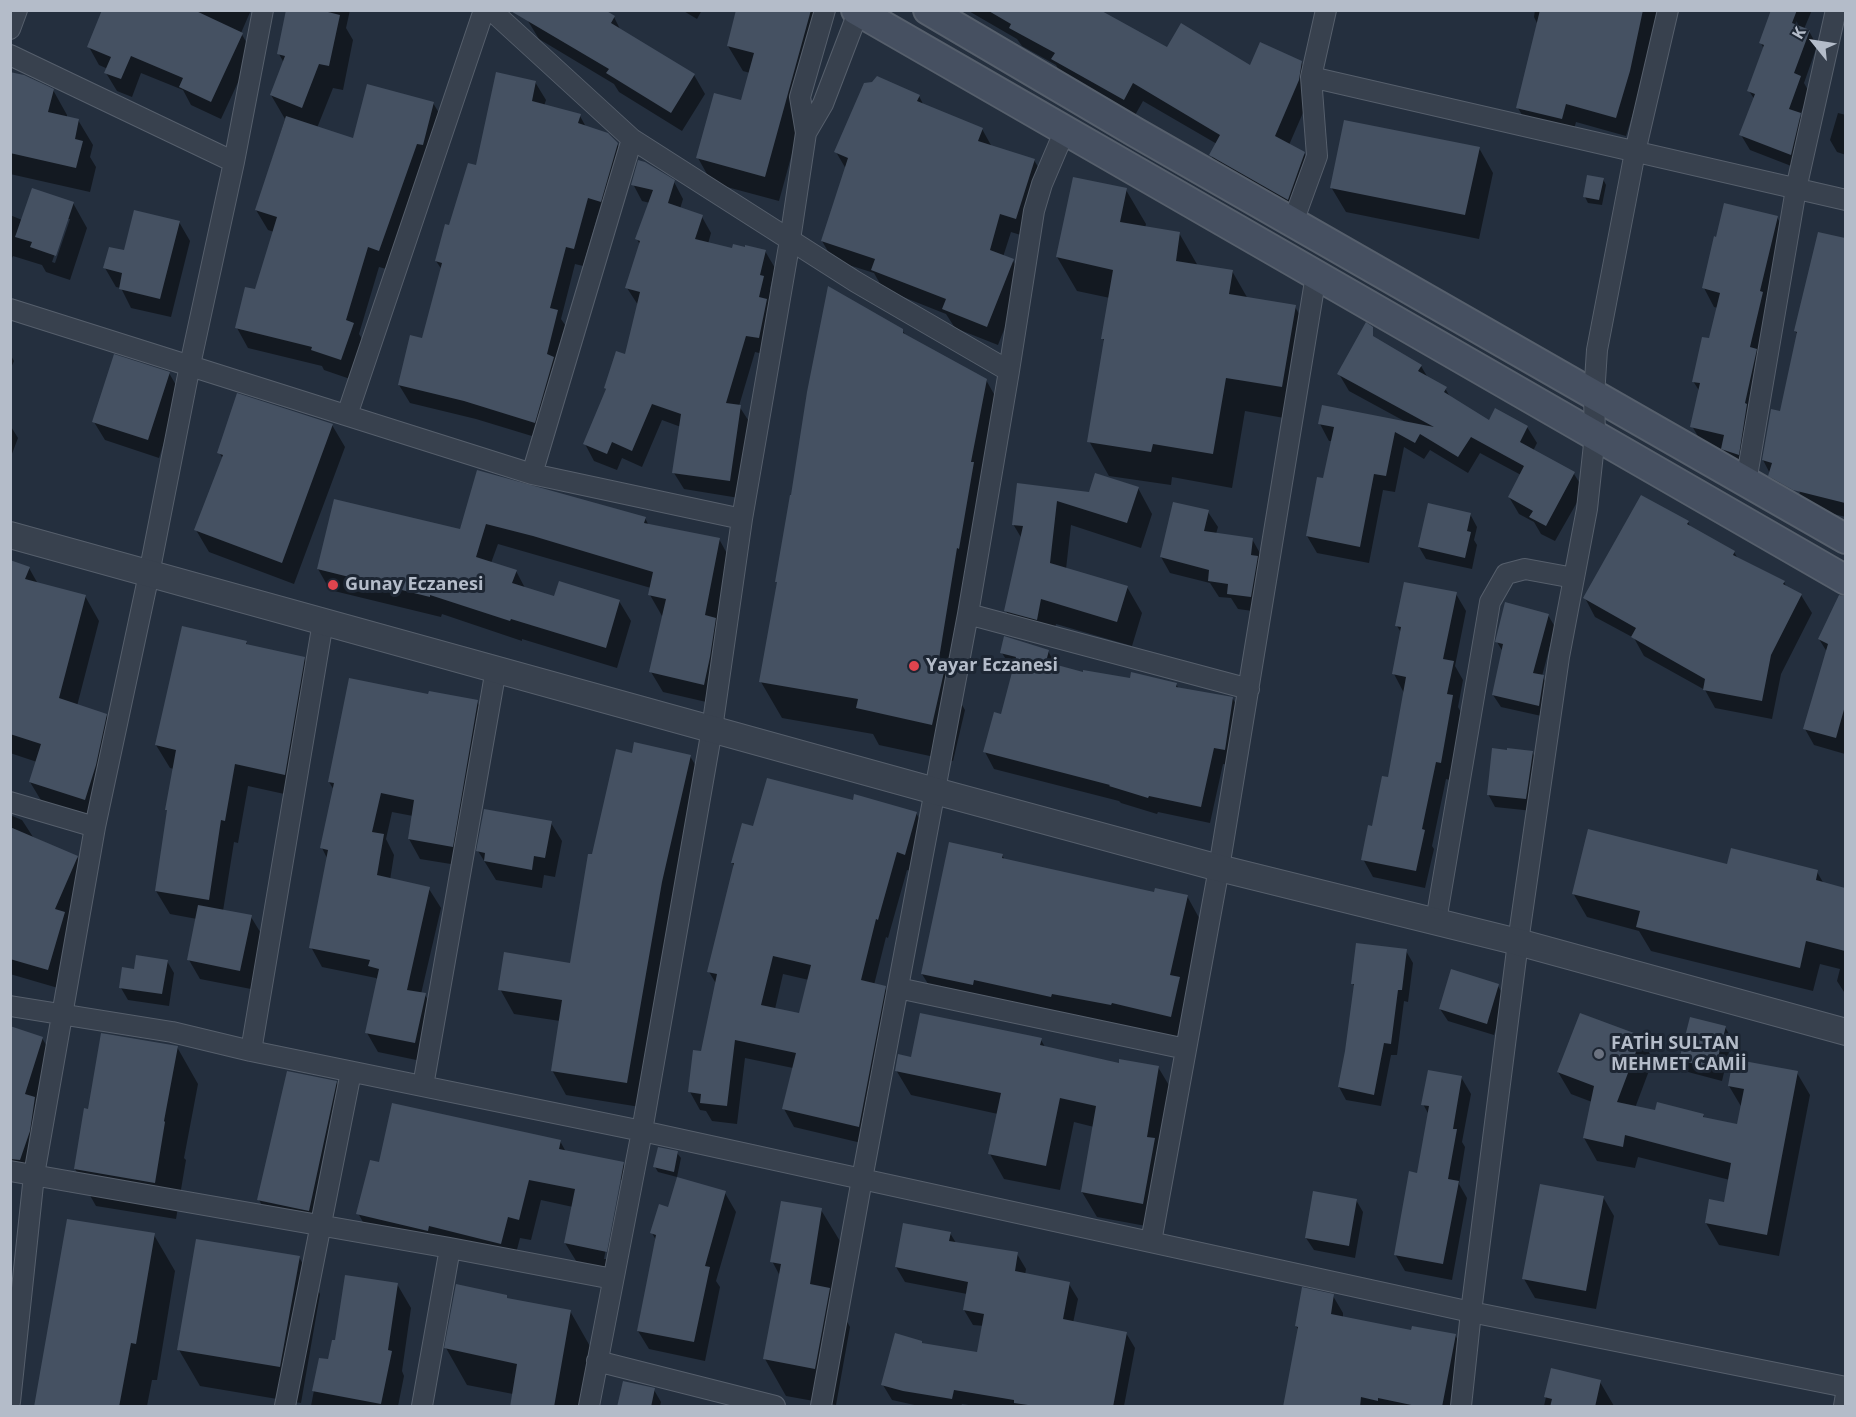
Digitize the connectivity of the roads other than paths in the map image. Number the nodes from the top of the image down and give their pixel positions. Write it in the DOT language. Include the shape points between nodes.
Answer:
graph roads {
  1 [pos="17,10"];
  2 [pos="262,10"];
  3 [pos="484,10"];
  4 [pos="491,10"];
  5 [pos="825,10"];
  6 [pos="928,10"];
  7 [pos="1326,10"];
  8 [pos="1668,10"];
  9 [pos="1836,10"];
  10 [pos="858,11"];
  11 [pos="10,29"];
  12 [pos="10,55"];
  13 [pos="1311,77"];
  14 [pos="1065,130"];
  15 [pos="806,133"];
  16 [pos="632,139"];
  17 [pos="1635,152"];
  18 [pos="234,162"];
  19 [pos="1796,189"];
  20 [pos="1845,200"];
  21 [pos="1293,222"];
  22 [pos="790,240"];
  23 [pos="1317,275"];
  24 [pos="10,309"];
  25 [pos="190,365"];
  26 [pos="1009,371"];
  27 [pos="1594,396"];
  28 [pos="347,415"];
  29 [pos="1595,435"];
  30 [pos="532,474"];
  31 [pos="1746,482"];
  32 [pos="741,519"];
  33 [pos="10,536"];
  34 [pos="1845,539"];
  35 [pos="149,574"];
  36 [pos="1574,578"];
  37 [pos="1845,580"];
  38 [pos="968,614"];
  39 [pos="323,622"];
  40 [pos="496,669"];
  41 [pos="1249,689"];
  42 [pos="712,729"];
  43 [pos="935,791"];
  44 [pos="10,802"];
  45 [pos="95,827"];
  46 [pos="1220,868"];
  47 [pos="1437,921"];
  48 [pos="1518,942"];
  49 [pos="898,988"];
  50 [pos="10,1006"];
  51 [pos="62,1015"];
  52 [pos="1845,1032"];
  53 [pos="1186,1049"];
  54 [pos="251,1051"];
  55 [pos="351,1072"];
  56 [pos="423,1086"];
  57 [pos="642,1131"];
  58 [pos="10,1171"];
  59 [pos="34,1175"];
  60 [pos="862,1179"];
  61 [pos="321,1226"];
  62 [pos="1151,1242"];
  63 [pos="450,1248"];
  64 [pos="613,1279"];
  65 [pos="1470,1312"];
  66 [pos="597,1361"];
  67 [pos="12,1375"];
  68 [pos="1845,1387"];
  69 [pos="1845,1394"];
  70 [pos="10,1402"];
  71 [pos="285,1407"];
  72 [pos="422,1407"];
  73 [pos="589,1407"];
  74 [pos="775,1407"];
  75 [pos="821,1407"];
  76 [pos="1461,1407"];
  77 [pos="1844,1407"];
  1 -- 11 [label="street"];
  2 -- 18 [label="street"];
  3 -- 28 [label="street"];
  4 -- 16 [label="street"];
  5 -- 15 [label="street" via="800,97"];
  6 -- 21 [label="main road"];
  7 -- 13 [label="street"];
  8 -- 17 [label="street"];
  9 -- 19 [label="street"];
  10 -- 14 [label="main road"];
  10 -- 15 [label="street" via="823,104"];
  12 -- 18 [label="street"];
  13 -- 17 [label="street"];
  13 -- 21 [label="street" via="1317,156"];
  14 -- 23 [label="main road"];
  14 -- 26 [label="street" via="1034,211"];
  15 -- 22 [label="street"];
  16 -- 22 [label="street"];
  16 -- 30 [label="street"];
  17 -- 19 [label="street"];
  17 -- 27 [label="street" via="1597,350"];
  18 -- 25 [label="street"];
  19 -- 20 [label="street"];
  19 -- 31 [label="street"];
  21 -- 27 [label="main road"];
  22 -- 26 [label="street"];
  22 -- 32 [label="street"];
  23 -- 29 [label="main road"];
  23 -- 41 [label="street"];
  24 -- 25 [label="street"];
  25 -- 28 [label="street"];
  25 -- 35 [label="street"];
  26 -- 38 [label="street"];
  27 -- 29 [label="street"];
  27 -- 31 [label="main road"];
  28 -- 30 [label="street"];
  29 -- 36 [label="street"];
  29 -- 37 [label="main road"];
  30 -- 32 [label="street"];
  31 -- 34 [label="main road"];
  32 -- 42 [label="street"];
  33 -- 35 [label="street"];
  35 -- 39 [label="street"];
  35 -- 45 [label="street"];
  36 -- 47 [label="street" via="1526,569 1506,574 1490,602"];
  36 -- 48 [label="street"];
  38 -- 41 [label="street"];
  38 -- 43 [label="street"];
  39 -- 40 [label="street"];
  39 -- 54 [label="street"];
  40 -- 42 [label="street"];
  40 -- 56 [label="street"];
  41 -- 46 [label="street"];
  42 -- 43 [label="street"];
  42 -- 57 [label="street"];
  43 -- 46 [label="street"];
  43 -- 49 [label="street"];
  44 -- 45 [label="street"];
  45 -- 51 [label="street"];
  46 -- 47 [label="street"];
  46 -- 53 [label="street"];
  47 -- 48 [label="street"];
  48 -- 52 [label="street"];
  48 -- 65 [label="street"];
  49 -- 53 [label="street"];
  49 -- 60 [label="street"];
  50 -- 51 [label="street"];
  51 -- 54 [label="street" via="172,1032"];
  51 -- 59 [label="street"];
  53 -- 62 [label="street"];
  54 -- 55 [label="street"];
  55 -- 56 [label="street"];
  55 -- 61 [label="street"];
  56 -- 57 [label="street"];
  57 -- 60 [label="street"];
  57 -- 64 [label="street"];
  58 -- 59 [label="street"];
  59 -- 61 [label="street"];
  59 -- 67 [label="street"];
  60 -- 62 [label="street"];
  60 -- 75 [label="street"];
  61 -- 63 [label="street"];
  61 -- 71 [label="street"];
  62 -- 65 [label="street"];
  63 -- 64 [label="street"];
  63 -- 72 [label="street"];
  64 -- 66 [label="street"];
  65 -- 68 [label="street"];
  65 -- 76 [label="street"];
  66 -- 73 [label="street"];
  66 -- 74 [label="street"];
  67 -- 70 [label="street"];
  69 -- 77 [label="street"];
}
